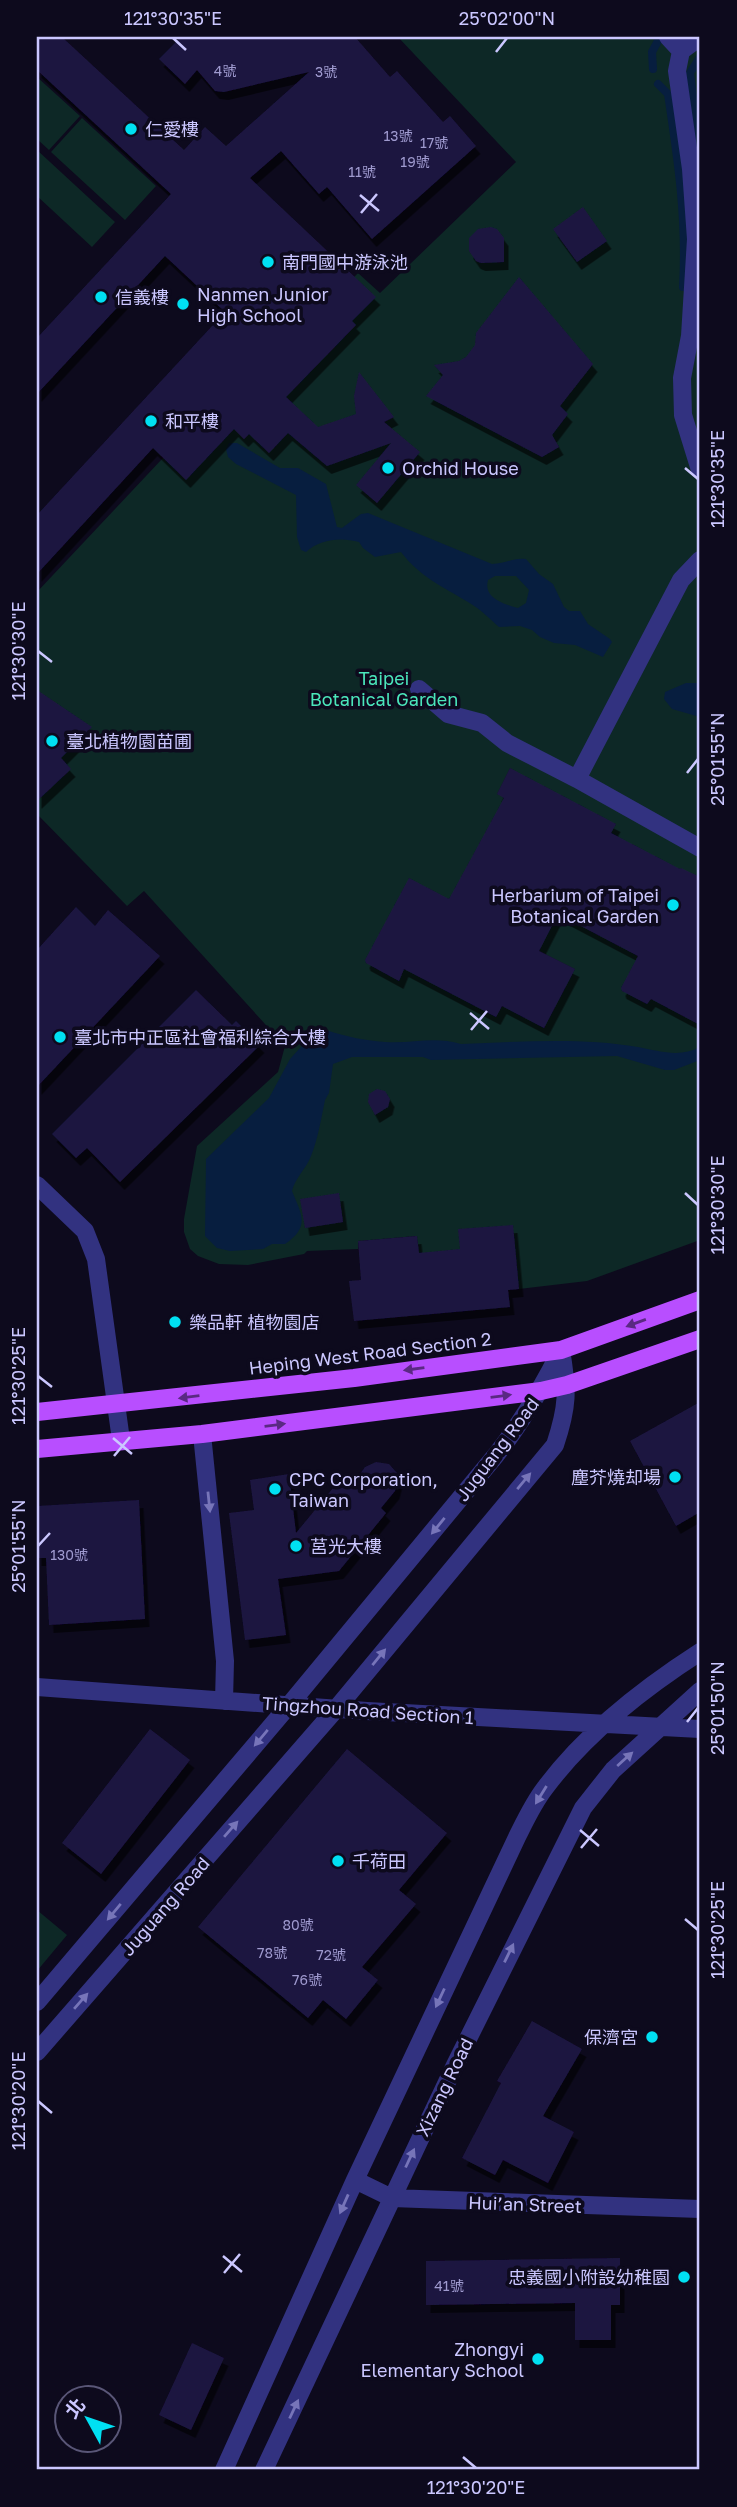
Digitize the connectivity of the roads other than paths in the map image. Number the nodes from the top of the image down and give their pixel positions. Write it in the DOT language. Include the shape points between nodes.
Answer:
graph roads {
  1 [pos="668,37"];
  2 [pos="700,40"];
  3 [pos="681,51"];
  4 [pos="700,470"];
  5 [pos="700,560"];
  6 [pos="419,689"];
  7 [pos="577,779"];
  8 [pos="700,848"];
  9 [pos="37,1185"];
  10 [pos="700,1300"];
  11 [pos="700,1339"];
  12 [pos="561,1350"];
  13 [pos="567,1385"];
  14 [pos="541,1391"];
  15 [pos="117,1405"];
  16 [pos="37,1412"];
  17 [pos="202,1434"];
  18 [pos="121,1440"];
  19 [pos="37,1449"];
  20 [pos="700,1652"];
  21 [pos="37,1687"];
  22 [pos="700,1691"];
  23 [pos="223,1701"];
  24 [pos="290,1704"];
  25 [pos="336,1709"];
  26 [pos="602,1725"];
  27 [pos="661,1727"];
  28 [pos="700,1729"];
  29 [pos="37,2002"];
  30 [pos="37,2052"];
  31 [pos="355,2180"];
  32 [pos="391,2198"];
  33 [pos="700,2209"];
  34 [pos="224,2470"];
  35 [pos="264,2470"];
  1 -- 3 [label="street"];
  2 -- 3 [label="street"];
  3 -- 4 [label="street" via="677,71 696,239 690,335 682,378 683,415"];
  5 -- 7 [label="street" via="681,580"];
  6 -- 7 [label="street" via="448,714 482,723 507,743"];
  7 -- 8 [label="street"];
  9 -- 15 [label="street" via="85,1231 96,1259"];
  10 -- 12 [label="main road, Heping West Road Section 2, one-way"];
  11 -- 13 [label="main road"];
  12 -- 13 [label="street, Juguang Road"];
  12 -- 14 [label="street, Juguang Road"];
  12 -- 15 [label="main road, Heping West Road Section 2, one-way"];
  13 -- 14 [label="main road"];
  25 -- 13 [label="street, Juguang Road, one-way" via="555,1445"];
  17 -- 14 [label="main road, one-way"];
  14 -- 24 [label="street, Juguang Road, one-way" via="496,1455"];
  15 -- 16 [label="main road, Heping West Road Section 2"];
  15 -- 18 [label="street"];
  17 -- 18 [label="main road"];
  17 -- 23 [label="street, one-way" via="225,1661"];
  18 -- 19 [label="main road"];
  20 -- 26 [label="street"];
  21 -- 23 [label="street, Tingzhou Road Section 1"];
  22 -- 27 [label="street, Xizang Road"];
  23 -- 24 [label="street, Tingzhou Road Section 1"];
  24 -- 25 [label="street, Tingzhou Road Section 1"];
  24 -- 29 [label="street, Juguang Road, one-way"];
  25 -- 26 [label="street, Tingzhou Road Section 1"];
  30 -- 25 [label="street, Juguang Road, one-way"];
  26 -- 27 [label="street, Tingzhou Road Section 1"];
  26 -- 31 [label="street, one-way" via="544,1789 517,1835"];
  27 -- 28 [label="street, Tingzhou Road Section 1"];
  32 -- 27 [label="street, Xizang Road, one-way" via="583,1808 614,1770"];
  31 -- 32 [label="street, Hui’an Street"];
  31 -- 34 [label="street, one-way"];
  32 -- 33 [label="street, Hui’an Street"];
  35 -- 32 [label="street, Xizang Road, one-way"];
}
